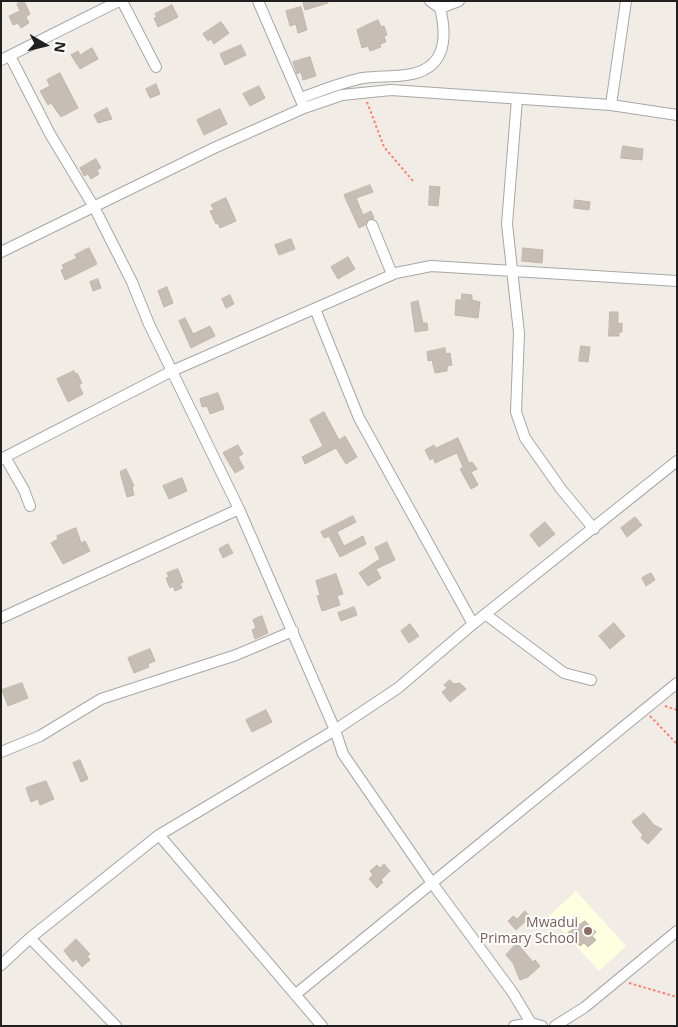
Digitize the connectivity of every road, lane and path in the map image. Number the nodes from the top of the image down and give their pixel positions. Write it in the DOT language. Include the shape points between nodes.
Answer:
graph roads {
  1 [pos="121,1"];
  2 [pos="258,1"];
  3 [pos="430,1"];
  4 [pos="459,1"];
  5 [pos="626,1"];
  6 [pos="440,8"];
  7 [pos="6,58"];
  8 [pos="156,67"];
  9 [pos="361,92"];
  10 [pos="517,99"];
  11 [pos="302,103"];
  12 [pos="611,105"];
  13 [pos="677,115"];
  14 [pos="413,181"];
  15 [pos="94,207"];
  16 [pos="372,225"];
  17 [pos="1,252"];
  18 [pos="513,273"];
  19 [pos="392,274"];
  20 [pos="677,281"];
  21 [pos="315,309"];
  22 [pos="172,371"];
  23 [pos="3,458"];
  24 [pos="675,465"];
  25 [pos="30,506"];
  26 [pos="239,509"];
  27 [pos="594,529"];
  28 [pos="485,614"];
  29 [pos="1,618"];
  30 [pos="473,624"];
  31 [pos="293,631"];
  32 [pos="591,680"];
  33 [pos="677,683"];
  34 [pos="656,702"];
  35 [pos="677,710"];
  36 [pos="645,712"];
  37 [pos="335,730"];
  38 [pos="677,744"];
  39 [pos="1,752"];
  40 [pos="159,835"];
  41 [pos="432,883"];
  42 [pos="677,931"];
  43 [pos="30,938"];
  44 [pos="1,965"];
  45 [pos="618,980"];
  46 [pos="296,994"];
  47 [pos="677,997"];
  48 [pos="531,1023"];
  49 [pos="116,1026"];
  50 [pos="322,1026"];
  51 [pos="514,1026"];
  52 [pos="542,1026"];
  53 [pos="555,1026"];
  1 -- 7 [label="street"];
  1 -- 8 [label="street"];
  2 -- 11 [label="street"];
  3 -- 6 [label="street"];
  4 -- 6 [label="street"];
  5 -- 12 [label="street"];
  6 -- 11 [label="street" via="444,29 442,49 436,62 418,73 363,78"];
  7 -- 15 [label="street"];
  9 -- 10 [label="street" via="391,90"];
  9 -- 11 [label="street"];
  9 -- 14 [label="path" via="384,147"];
  10 -- 12 [label="street"];
  10 -- 18 [label="street" via="507,224"];
  11 -- 15 [label="street"];
  12 -- 13 [label="street"];
  15 -- 17 [label="street"];
  15 -- 22 [label="street"];
  16 -- 19 [label="street"];
  18 -- 19 [label="street" via="431,266"];
  18 -- 20 [label="street" via="617,275"];
  18 -- 27 [label="street" via="519,333 516,405 520,427 540,461"];
  19 -- 21 [label="street"];
  21 -- 22 [label="street"];
  21 -- 30 [label="street" via="359,418"];
  22 -- 23 [label="street"];
  22 -- 26 [label="street"];
  23 -- 25 [label="street" via="24,490"];
  24 -- 27 [label="street"];
  26 -- 29 [label="street"];
  26 -- 31 [label="street"];
  27 -- 28 [label="street"];
  28 -- 30 [label="street"];
  28 -- 32 [label="street" via="564,673"];
  30 -- 37 [label="street" via="398,688"];
  31 -- 37 [label="street"];
  31 -- 39 [label="street" via="236,655 101,699 24,745"];
  33 -- 34 [label="street"];
  34 -- 35 [label="path"];
  34 -- 36 [label="street"];
  36 -- 38 [label="path"];
  36 -- 41 [label="street" via="562,775"];
  37 -- 40 [label="street"];
  37 -- 41 [label="street" via="344,754"];
  40 -- 43 [label="street"];
  40 -- 46 [label="street"];
  41 -- 46 [label="street"];
  41 -- 48 [label="street" via="513,993"];
  42 -- 45 [label="street"];
  43 -- 44 [label="street"];
  43 -- 49 [label="street"];
  45 -- 47 [label="path"];
  45 -- 53 [label="street"];
  46 -- 50 [label="street"];
  48 -- 51 [label="street"];
  48 -- 52 [label="street"];
}
